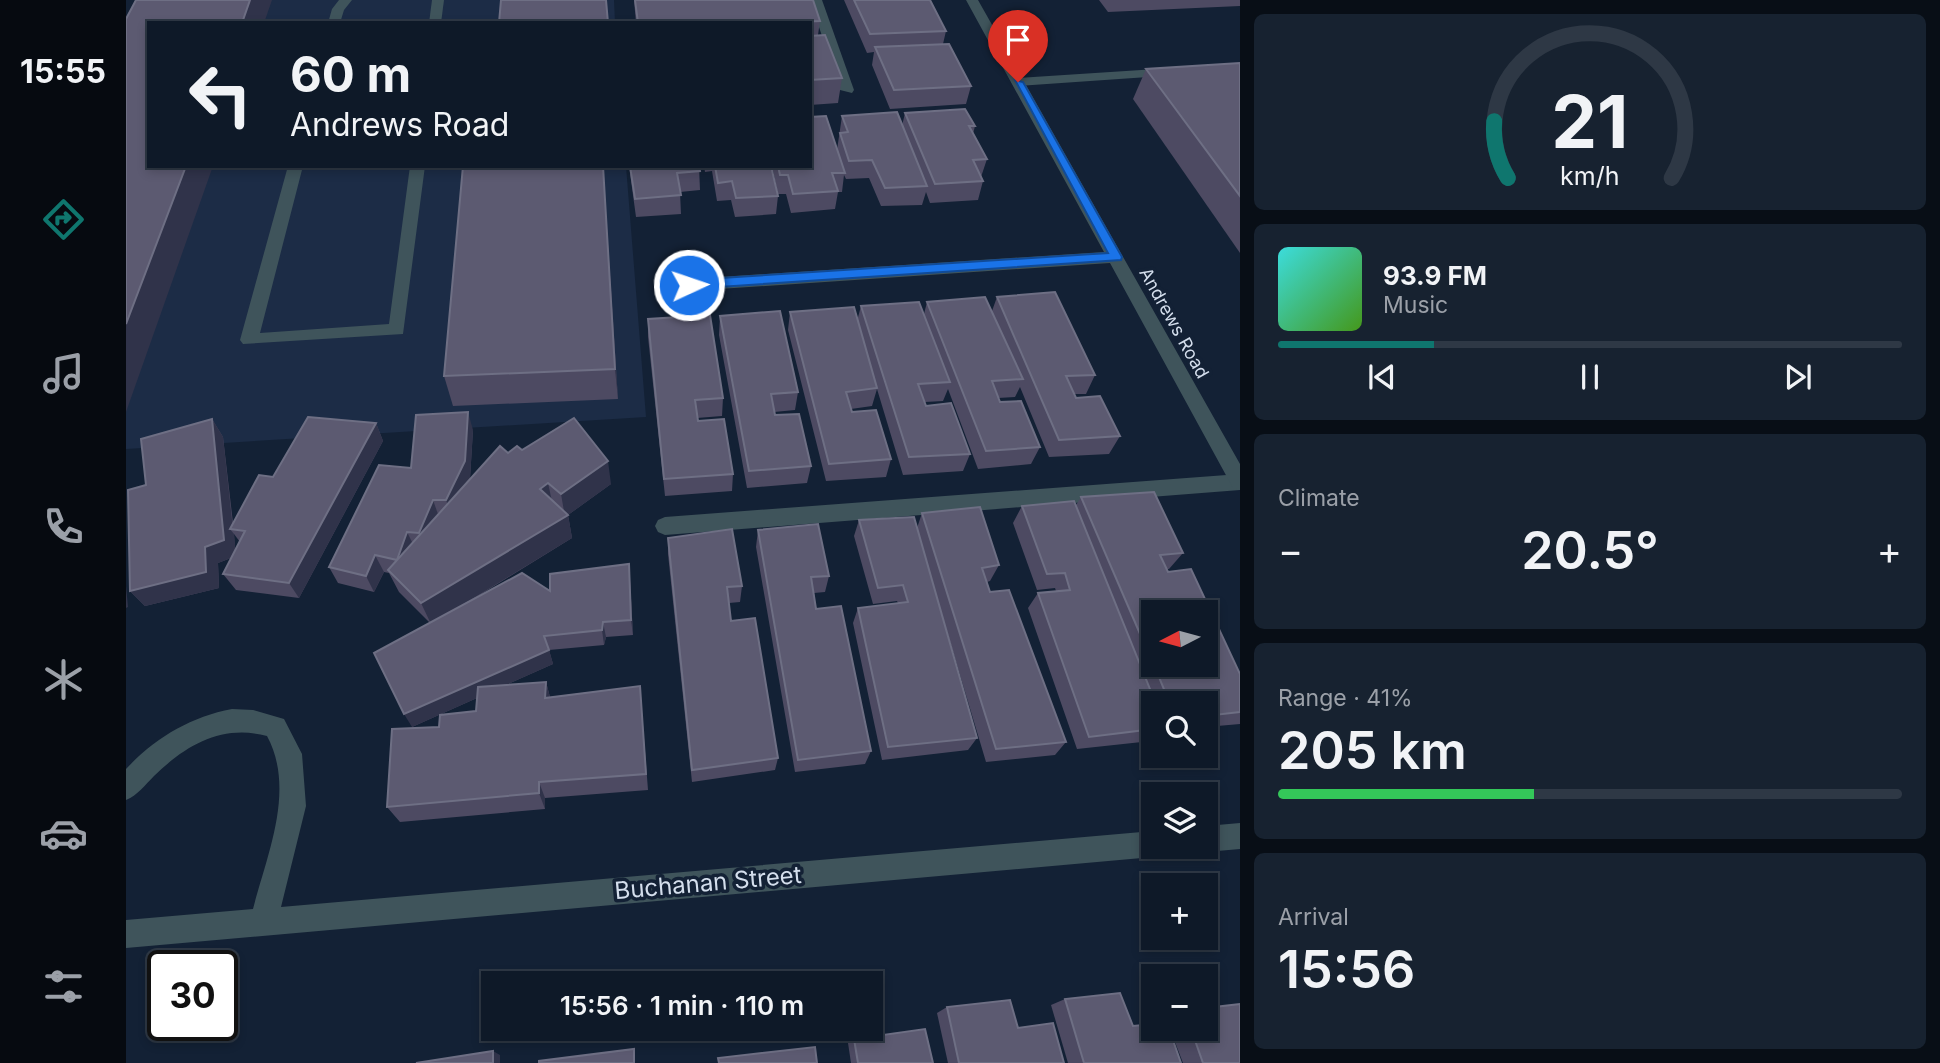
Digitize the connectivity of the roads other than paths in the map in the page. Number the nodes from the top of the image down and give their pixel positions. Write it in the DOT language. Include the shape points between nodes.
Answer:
graph roads {
  1 [pos="346,0"];
  2 [pos="438,0"];
  3 [pos="816,0"];
  4 [pos="972,0"];
  5 [pos="335,21"];
  6 [pos="435,21"];
  7 [pos="1188,71"];
  8 [pos="1018,82"];
  9 [pos="847,90"];
  10 [pos="295,168"];
  11 [pos="418,168"];
  12 [pos="1116,257"];
  13 [pos="689,285"];
  14 [pos="1240,482"];
  15 [pos="665,526"];
  16 [pos="126,788"];
  17 [pos="1240,836"];
  18 [pos="1218,838"];
  19 [pos="1141,845"];
  20 [pos="263,923"];
  21 [pos="126,934"];
  1 -- 5 [label="street"];
  2 -- 6 [label="street"];
  3 -- 9 [label="street" via="828,52"];
  4 -- 8 [label="street, Andrews Road"];
  7 -- 8 [label="street"];
  8 -- 12 [label="street, Andrews Road"];
  10 -- 11 [label="street" via="249,340 397,330"];
  12 -- 13 [label="street"];
  12 -- 14 [label="street, Andrews Road"];
  14 -- 15 [label="street"];
  16 -- 20 [label="street" via="182,735 253,718 275,727 289,754 293,806"];
  17 -- 18 [label="street"];
  19 -- 20 [label="street, Buchanan Street"];
  20 -- 21 [label="street, Buchanan Street"];
}
